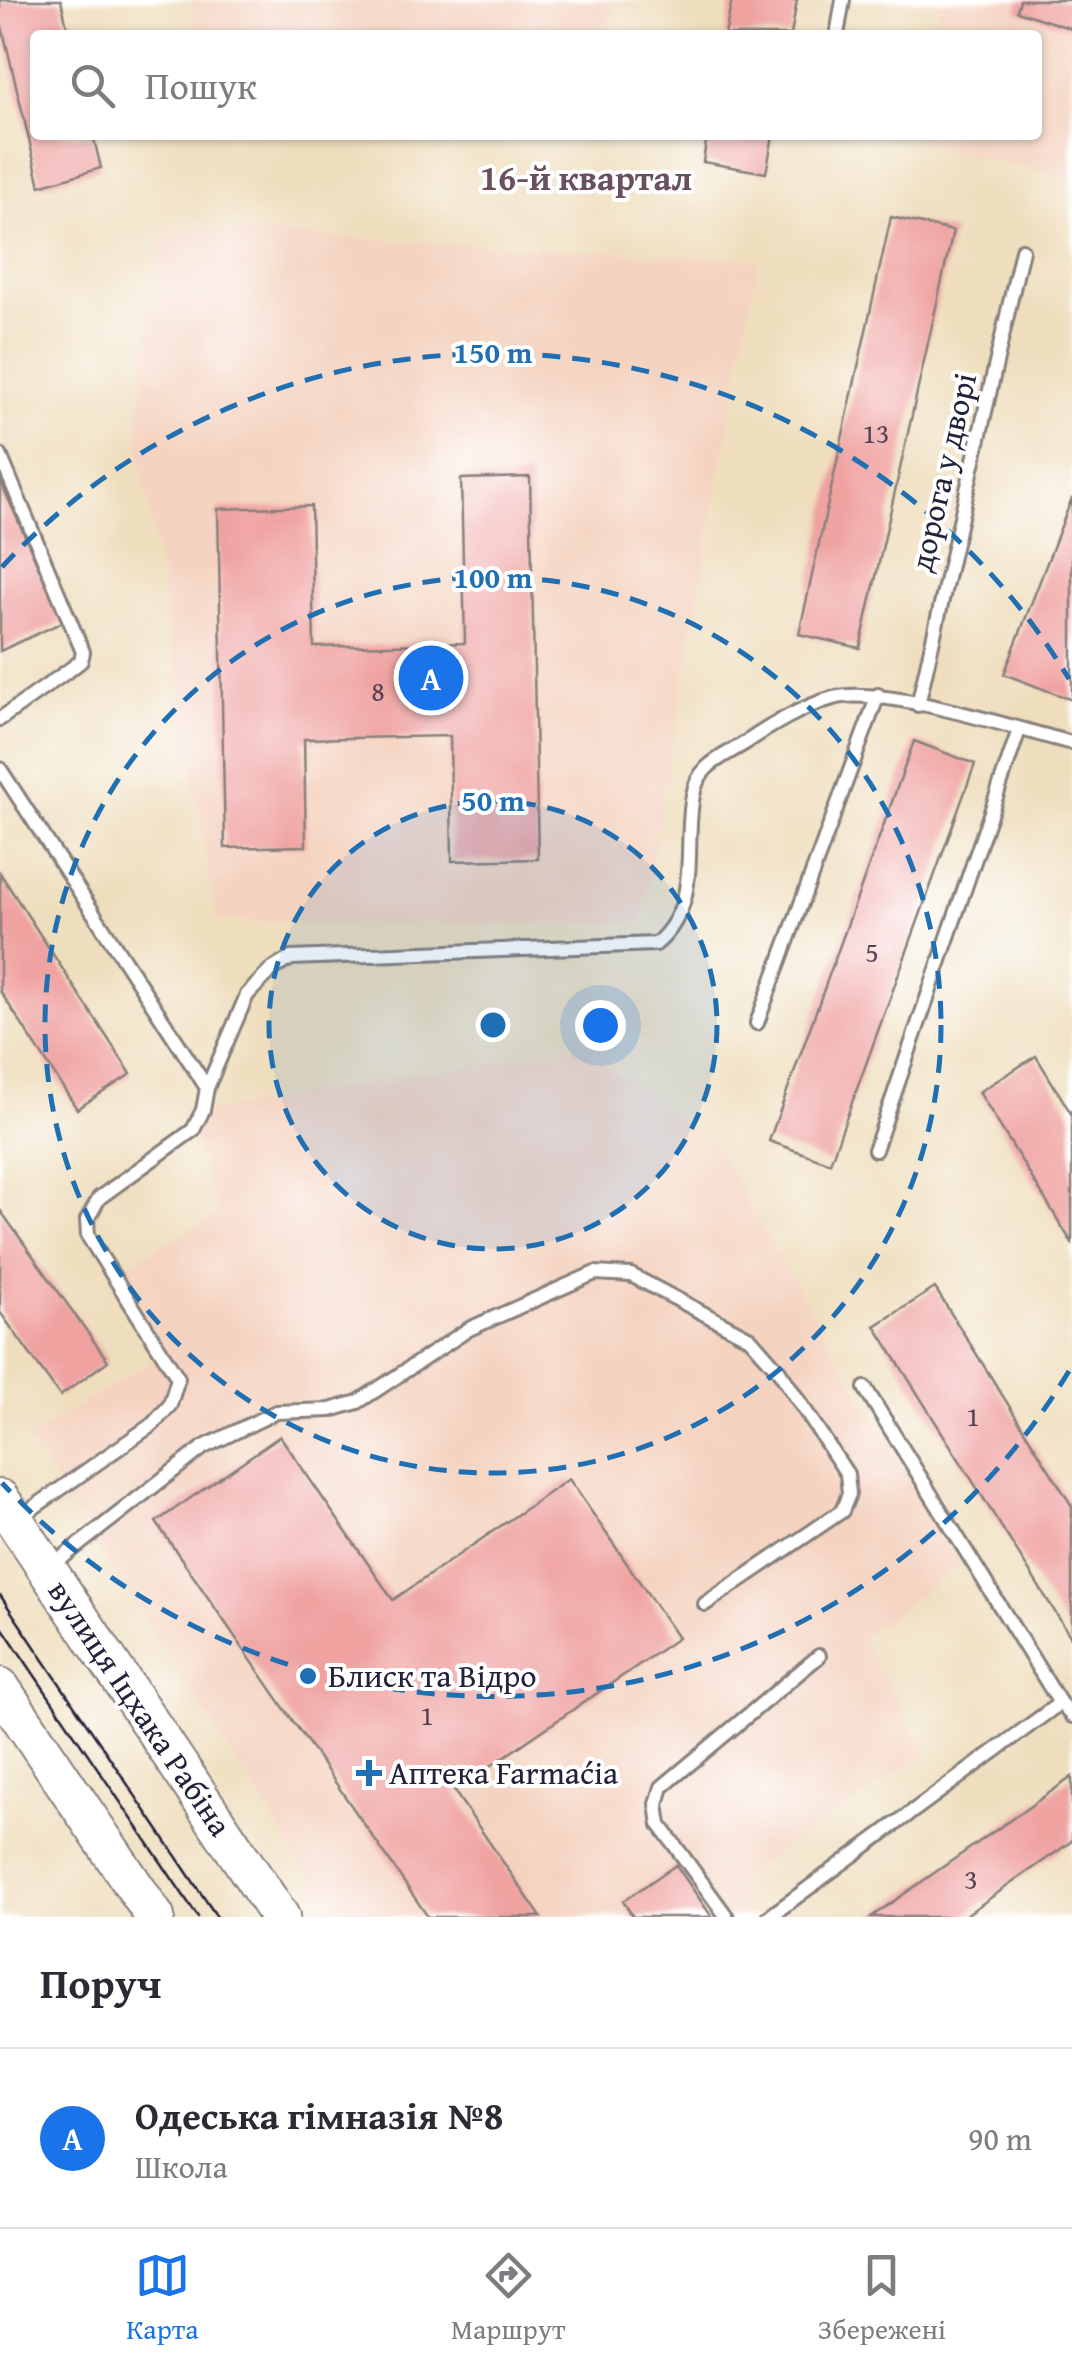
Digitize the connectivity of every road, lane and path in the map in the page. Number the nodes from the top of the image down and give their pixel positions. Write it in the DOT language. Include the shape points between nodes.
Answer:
graph roads {
  1 [pos="843,0"];
  2 [pos="838,30"];
  3 [pos="1022,250"];
  4 [pos="0,455"];
  5 [pos="878,696"];
  6 [pos="918,706"];
  7 [pos="0,718"];
  8 [pos="1019,730"];
  9 [pos="1072,742"];
  10 [pos="0,769"];
  11 [pos="757,1023"];
  12 [pos="206,1088"];
  13 [pos="875,1150"];
  14 [pos="866,1388"];
  15 [pos="8,1510"];
  16 [pos="48,1569"];
  17 [pos="705,1604"];
  18 [pos="820,1656"];
  19 [pos="0,1687"];
  20 [pos="1060,1703"];
  21 [pos="1072,1716"];
  22 [pos="155,1917"];
  23 [pos="280,1917"];
  24 [pos="727,1917"];
  25 [pos="769,1917"];
  1 -- 2 [label="lane"];
  3 -- 6 [label="lane, дорога у дворі"];
  4 -- 7 [label="lane" via="82,643 81,660"];
  5 -- 6 [label="lane"];
  5 -- 11 [label="lane"];
  5 -- 12 [label="lane" via="834,698 778,721 700,773 685,905 656,944 291,958 246,995"];
  6 -- 8 [label="lane"];
  8 -- 9 [label="lane"];
  8 -- 13 [label="lane"];
  10 -- 12 [label="lane"];
  12 -- 15 [label="lane" via="193,1130 99,1198 87,1220 88,1236 178,1378 170,1405 154,1424"];
  14 -- 20 [label="lane"];
  15 -- 16 [label="main road, вулиця Іцхака Рабіна"];
  16 -- 17 [label="lane" via="204,1447 276,1412 358,1402 469,1329 595,1273 631,1274 750,1338 847,1474 842,1511"];
  16 -- 23 [label="main road, вулиця Іцхака Рабіна"];
  18 -- 24 [label="lane" via="662,1787 660,1825"];
  19 -- 22 [label="main road"];
  20 -- 21 [label="lane"];
  20 -- 25 [label="lane"];
}
